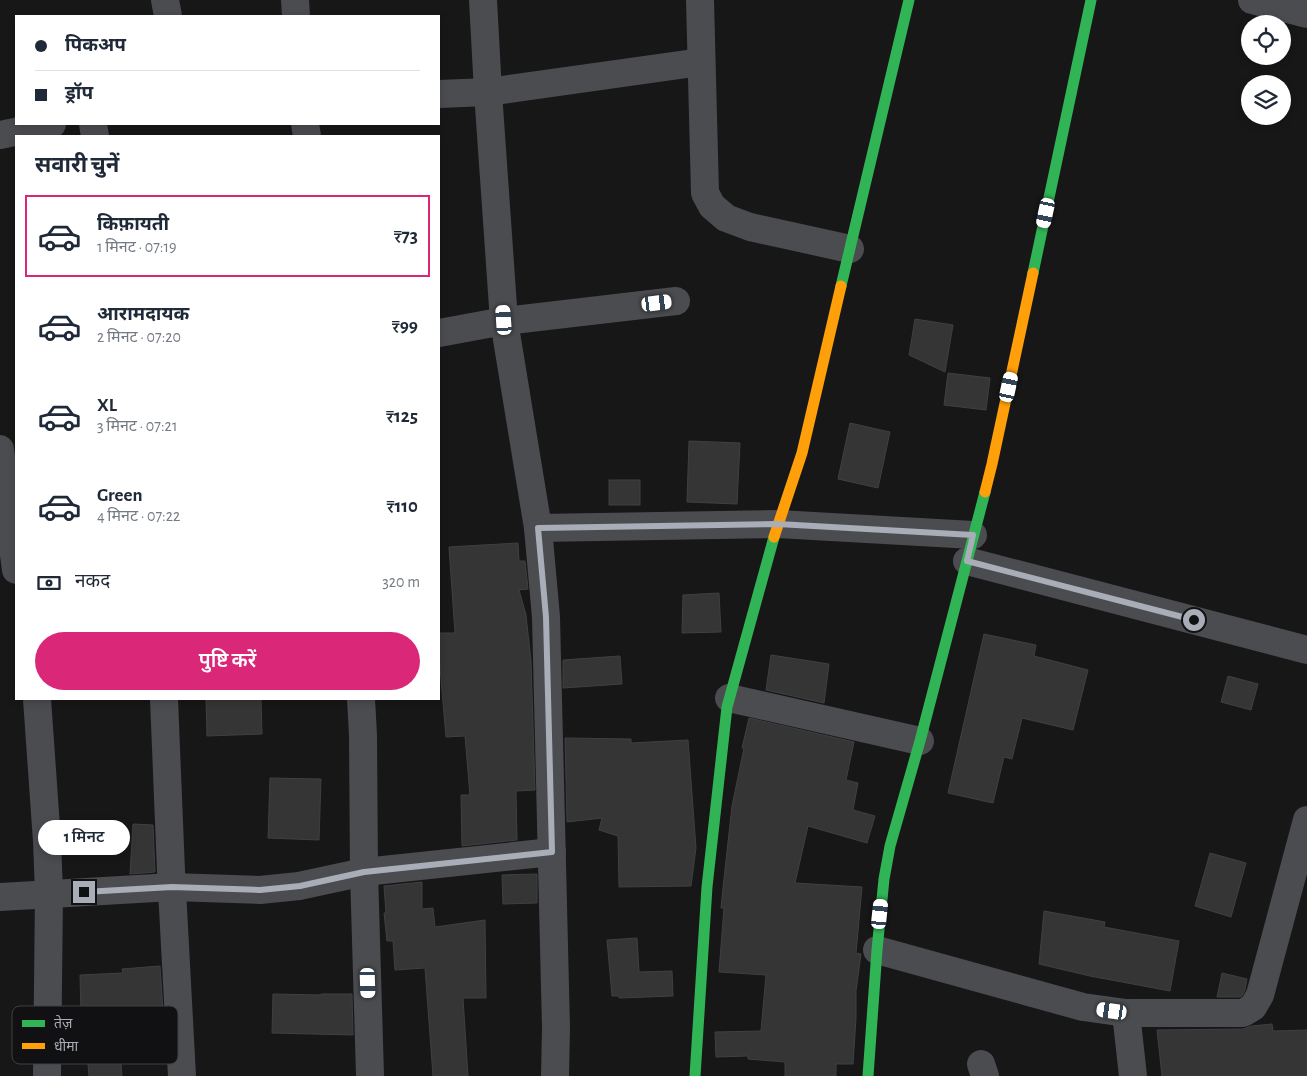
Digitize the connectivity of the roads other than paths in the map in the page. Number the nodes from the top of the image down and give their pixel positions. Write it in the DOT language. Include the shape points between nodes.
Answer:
graph roads {
  1 [pos="165,0"];
  2 [pos="295,0"];
  3 [pos="483,0"];
  4 [pos="700,0"];
  5 [pos="908,0"];
  6 [pos="1092,0"];
  7 [pos="1260,1"];
  8 [pos="1307,14"];
  9 [pos="168,15"];
  10 [pos="296,15"];
  11 [pos="701,62"];
  12 [pos="488,92"];
  13 [pos="440,94"];
  14 [pos="47,125"];
  15 [pos="0,135"];
  16 [pos="850,249"];
  17 [pos="676,301"];
  18 [pos="504,320"];
  19 [pos="440,333"];
  20 [pos="0,449"];
  21 [pos="778,524"];
  22 [pos="538,528"];
  23 [pos="973,535"];
  24 [pos="15,560"];
  25 [pos="967,561"];
  26 [pos="1307,650"];
  27 [pos="729,698"];
  28 [pos="37,700"];
  29 [pos="164,700"];
  30 [pos="361,700"];
  31 [pos="920,741"];
  32 [pos="1307,820"];
  33 [pos="552,852"];
  34 [pos="364,872"];
  35 [pos="172,887"];
  36 [pos="49,894"];
  37 [pos="0,897"];
  38 [pos="877,950"];
  39 [pos="48,1006"];
  40 [pos="1126,1013"];
  41 [pos="182,1076"];
  42 [pos="370,1076"];
  43 [pos="555,1076"];
  44 [pos="695,1076"];
  45 [pos="868,1076"];
  46 [pos="1133,1076"];
  1 -- 9 [label="street"];
  2 -- 10 [label="street"];
  3 -- 12 [label="street"];
  4 -- 11 [label="street"];
  5 -- 16 [label="street"];
  6 -- 23 [label="street" via="992,464"];
  7 -- 8 [label="street"];
  11 -- 12 [label="street"];
  11 -- 16 [label="street" via="704,193 712,206 726,218 750,227"];
  12 -- 13 [label="street"];
  12 -- 18 [label="street"];
  14 -- 15 [label="street"];
  16 -- 21 [label="street" via="802,453"];
  17 -- 18 [label="street"];
  18 -- 19 [label="street"];
  18 -- 22 [label="street"];
  20 -- 24 [label="street"];
  21 -- 22 [label="street"];
  21 -- 23 [label="street"];
  21 -- 27 [label="street"];
  22 -- 33 [label="street" via="546,617"];
  23 -- 25 [label="street"];
  25 -- 26 [label="street"];
  25 -- 31 [label="street"];
  27 -- 31 [label="street"];
  27 -- 44 [label="street" via="707,887"];
  28 -- 36 [label="street"];
  29 -- 35 [label="street"];
  30 -- 34 [label="street"];
  31 -- 38 [label="street" via="890,846"];
  32 -- 40 [label="street" via="1260,995 1253,1007 1243,1013"];
  33 -- 34 [label="street"];
  33 -- 43 [label="street"];
  34 -- 35 [label="street" via="300,886 260,890"];
  34 -- 42 [label="street"];
  35 -- 36 [label="street"];
  35 -- 41 [label="street"];
  36 -- 37 [label="street"];
  36 -- 39 [label="street"];
  38 -- 40 [label="street" via="1083,1007"];
  38 -- 45 [label="street"];
  40 -- 46 [label="street"];
}
